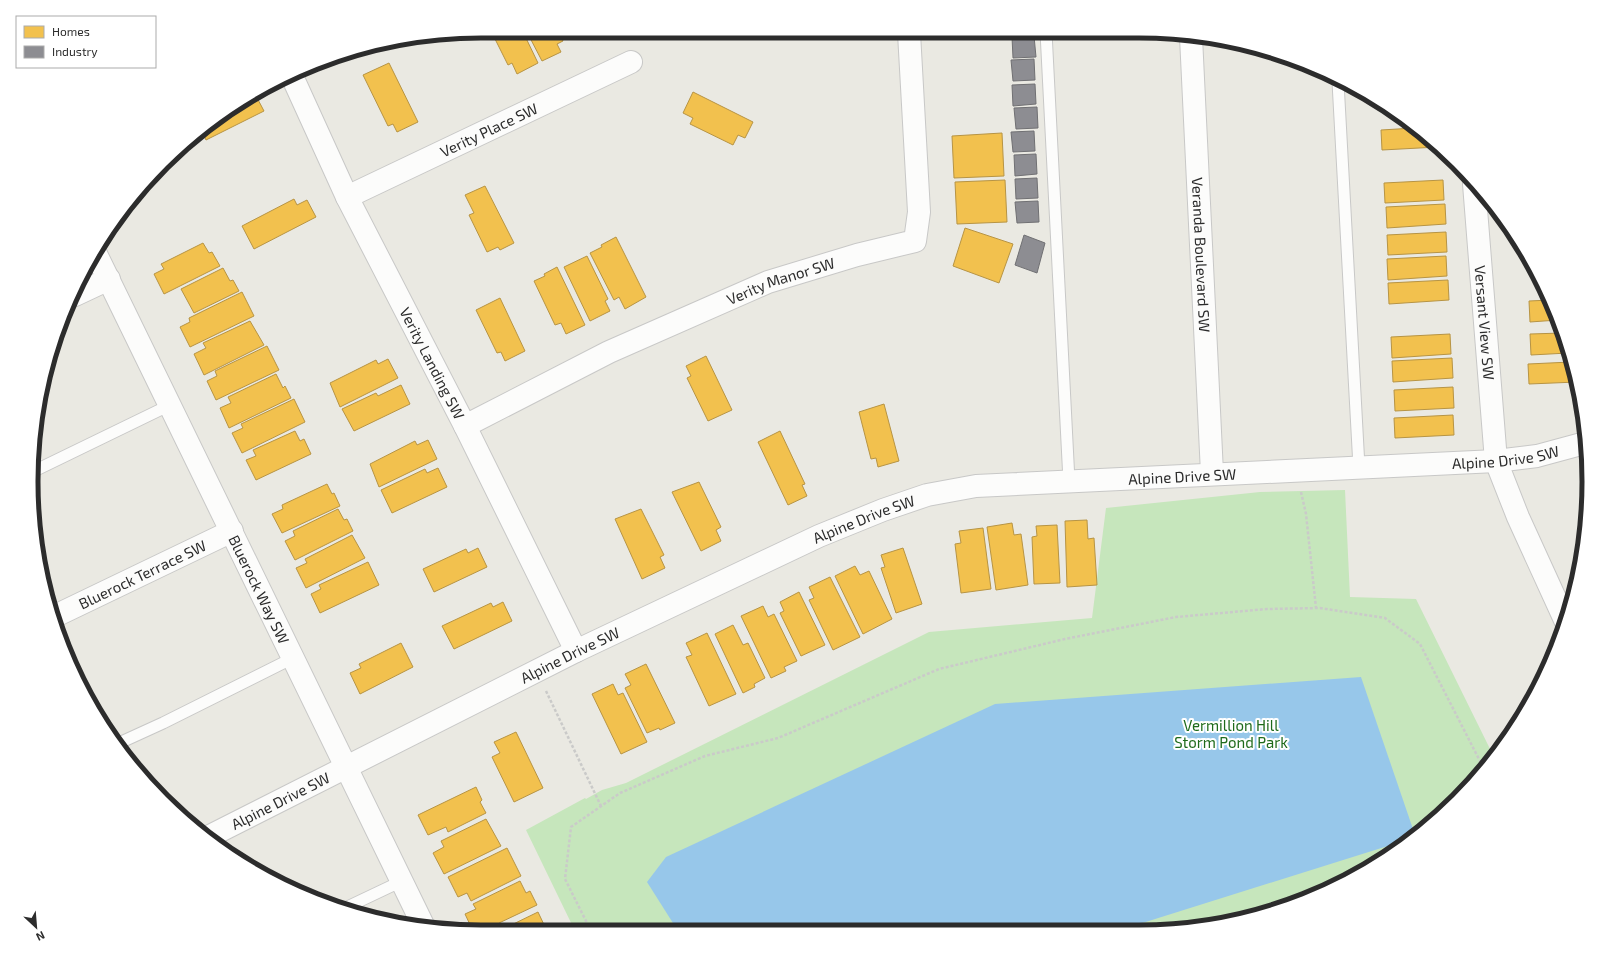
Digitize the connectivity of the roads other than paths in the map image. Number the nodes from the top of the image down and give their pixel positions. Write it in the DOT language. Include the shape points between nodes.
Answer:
graph roads {
  1 [pos="909,38"];
  2 [pos="1046,38"];
  3 [pos="1191,41"];
  4 [pos="631,62"];
  5 [pos="294,80"];
  6 [pos="1338,86"];
  7 [pos="1475,192"];
  8 [pos="347,197"];
  9 [pos="98,258"];
  10 [pos="109,279"];
  11 [pos="81,292"];
  12 [pos="170,406"];
  13 [pos="465,426"];
  14 [pos="1580,444"];
  15 [pos="1496,461"];
  16 [pos="1359,467"];
  17 [pos="38,469"];
  18 [pos="1212,473"];
  19 [pos="1069,481"];
  20 [pos="232,531"];
  21 [pos="1562,613"];
  22 [pos="59,614"];
  23 [pos="576,651"];
  24 [pos="293,658"];
  25 [pos="123,741"];
  26 [pos="345,766"];
  27 [pos="214,834"];
  28 [pos="402,881"];
  29 [pos="351,905"];
  30 [pos="421,920"];
  1 -- 13 [label="street, Verity Manor SW" via="919,212 915,241 857,255 768,282 609,352"];
  2 -- 19 [label="lane"];
  3 -- 18 [label="street, Veranda Boulevard SW"];
  4 -- 8 [label="street, Verity Place SW"];
  5 -- 8 [label="street, Verity Landing SW"];
  6 -- 16 [label="lane"];
  7 -- 15 [label="street, Versant View SW"];
  8 -- 13 [label="street, Verity Landing SW"];
  9 -- 10 [label="street, Bluerock Way SW"];
  10 -- 11 [label="street"];
  10 -- 12 [label="street, Bluerock Way SW"];
  12 -- 17 [label="lane"];
  12 -- 20 [label="street, Bluerock Way SW"];
  13 -- 23 [label="street, Verity Landing SW"];
  14 -- 15 [label="street, Alpine Drive SW" via="1537,456"];
  15 -- 16 [label="street, Alpine Drive SW"];
  15 -- 21 [label="street, Versant View SW" via="1518,517"];
  16 -- 18 [label="street, Alpine Drive SW"];
  18 -- 19 [label="street, Alpine Drive SW"];
  19 -- 23 [label="street, Alpine Drive SW" via="976,486 927,495 883,510 812,540"];
  20 -- 22 [label="street, Bluerock Terrace SW"];
  20 -- 24 [label="street, Bluerock Way SW"];
  23 -- 26 [label="street, Alpine Drive SW"];
  24 -- 25 [label="lane"];
  24 -- 26 [label="street, Bluerock Way SW"];
  26 -- 27 [label="street, Alpine Drive SW"];
  26 -- 28 [label="street, Bluerock Way SW"];
  28 -- 29 [label="lane"];
  28 -- 30 [label="street, Bluerock Way SW"];
}
